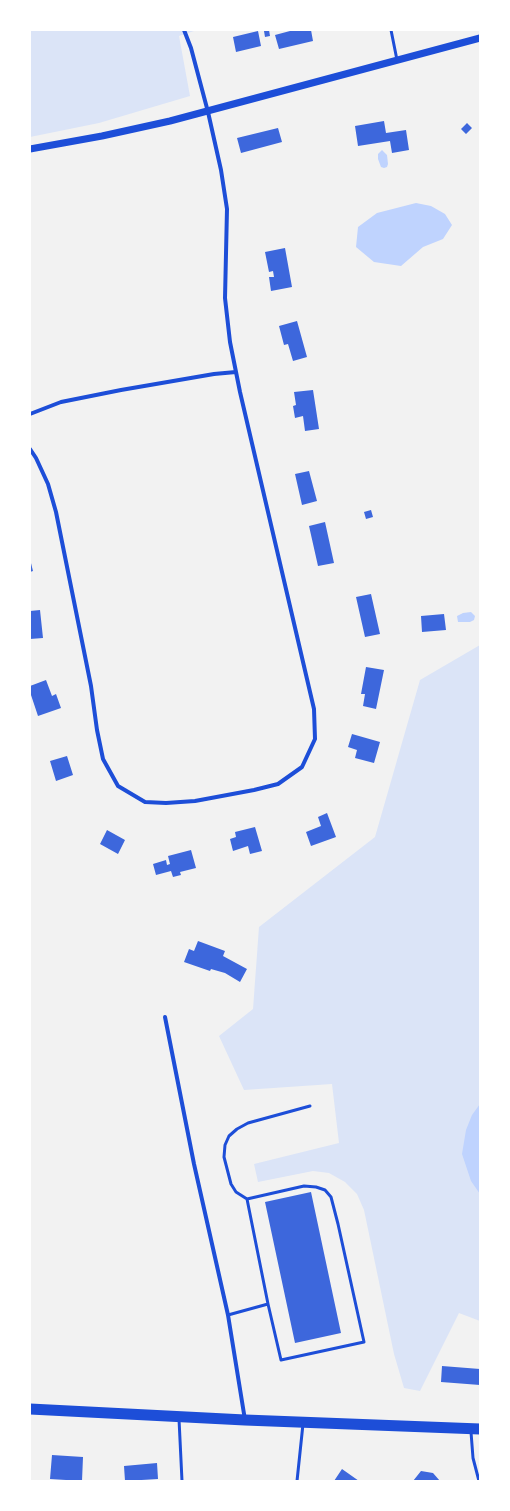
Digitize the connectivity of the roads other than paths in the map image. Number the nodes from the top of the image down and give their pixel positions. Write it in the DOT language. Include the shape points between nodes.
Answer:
graph roads {
  1 [pos="184,30"];
  2 [pos="391,30"];
  3 [pos="480,38"];
  4 [pos="397,60"];
  5 [pos="208,112"];
  6 [pos="30,149"];
  7 [pos="236,372"];
  8 [pos="30,414"];
  9 [pos="30,449"];
  10 [pos="164,1017"];
  11 [pos="310,1106"];
  12 [pos="246,1199"];
  13 [pos="268,1304"];
  14 [pos="228,1315"];
  15 [pos="30,1409"];
  16 [pos="179,1417"];
  17 [pos="245,1420"];
  18 [pos="304,1422"];
  19 [pos="475,1429"];
  20 [pos="182,1481"];
  21 [pos="297,1481"];
  22 [pos="479,1481"];
  1 -- 5 [label="street"];
  2 -- 4 [label="lane"];
  3 -- 4 [label="street"];
  4 -- 5 [label="street"];
  5 -- 6 [label="street"];
  5 -- 7 [label="street" via="227,209 225,298"];
  7 -- 8 [label="street" via="113,391 61,402"];
  7 -- 9 [label="street" via="314,709 315,739 302,767 278,784 196,801 166,803 145,802 118,786 104,759 97,730 91,686 56,512 48,484"];
  10 -- 14 [label="street"];
  11 -- 12 [label="lane" via="248,1123 229,1136 224,1157 229,1177 236,1192"];
  12 -- 13 [label="lane"];
  12 -- 13 [label="lane" via="304,1186 325,1190 331,1197 364,1342 281,1360"];
  13 -- 14 [label="lane"];
  14 -- 17 [label="street"];
  15 -- 16 [label="highway"];
  16 -- 17 [label="highway"];
  16 -- 20 [label="lane"];
  17 -- 18 [label="highway"];
  18 -- 19 [label="highway"];
  18 -- 21 [label="lane"];
  19 -- 22 [label="lane" via="473,1458"];
}
